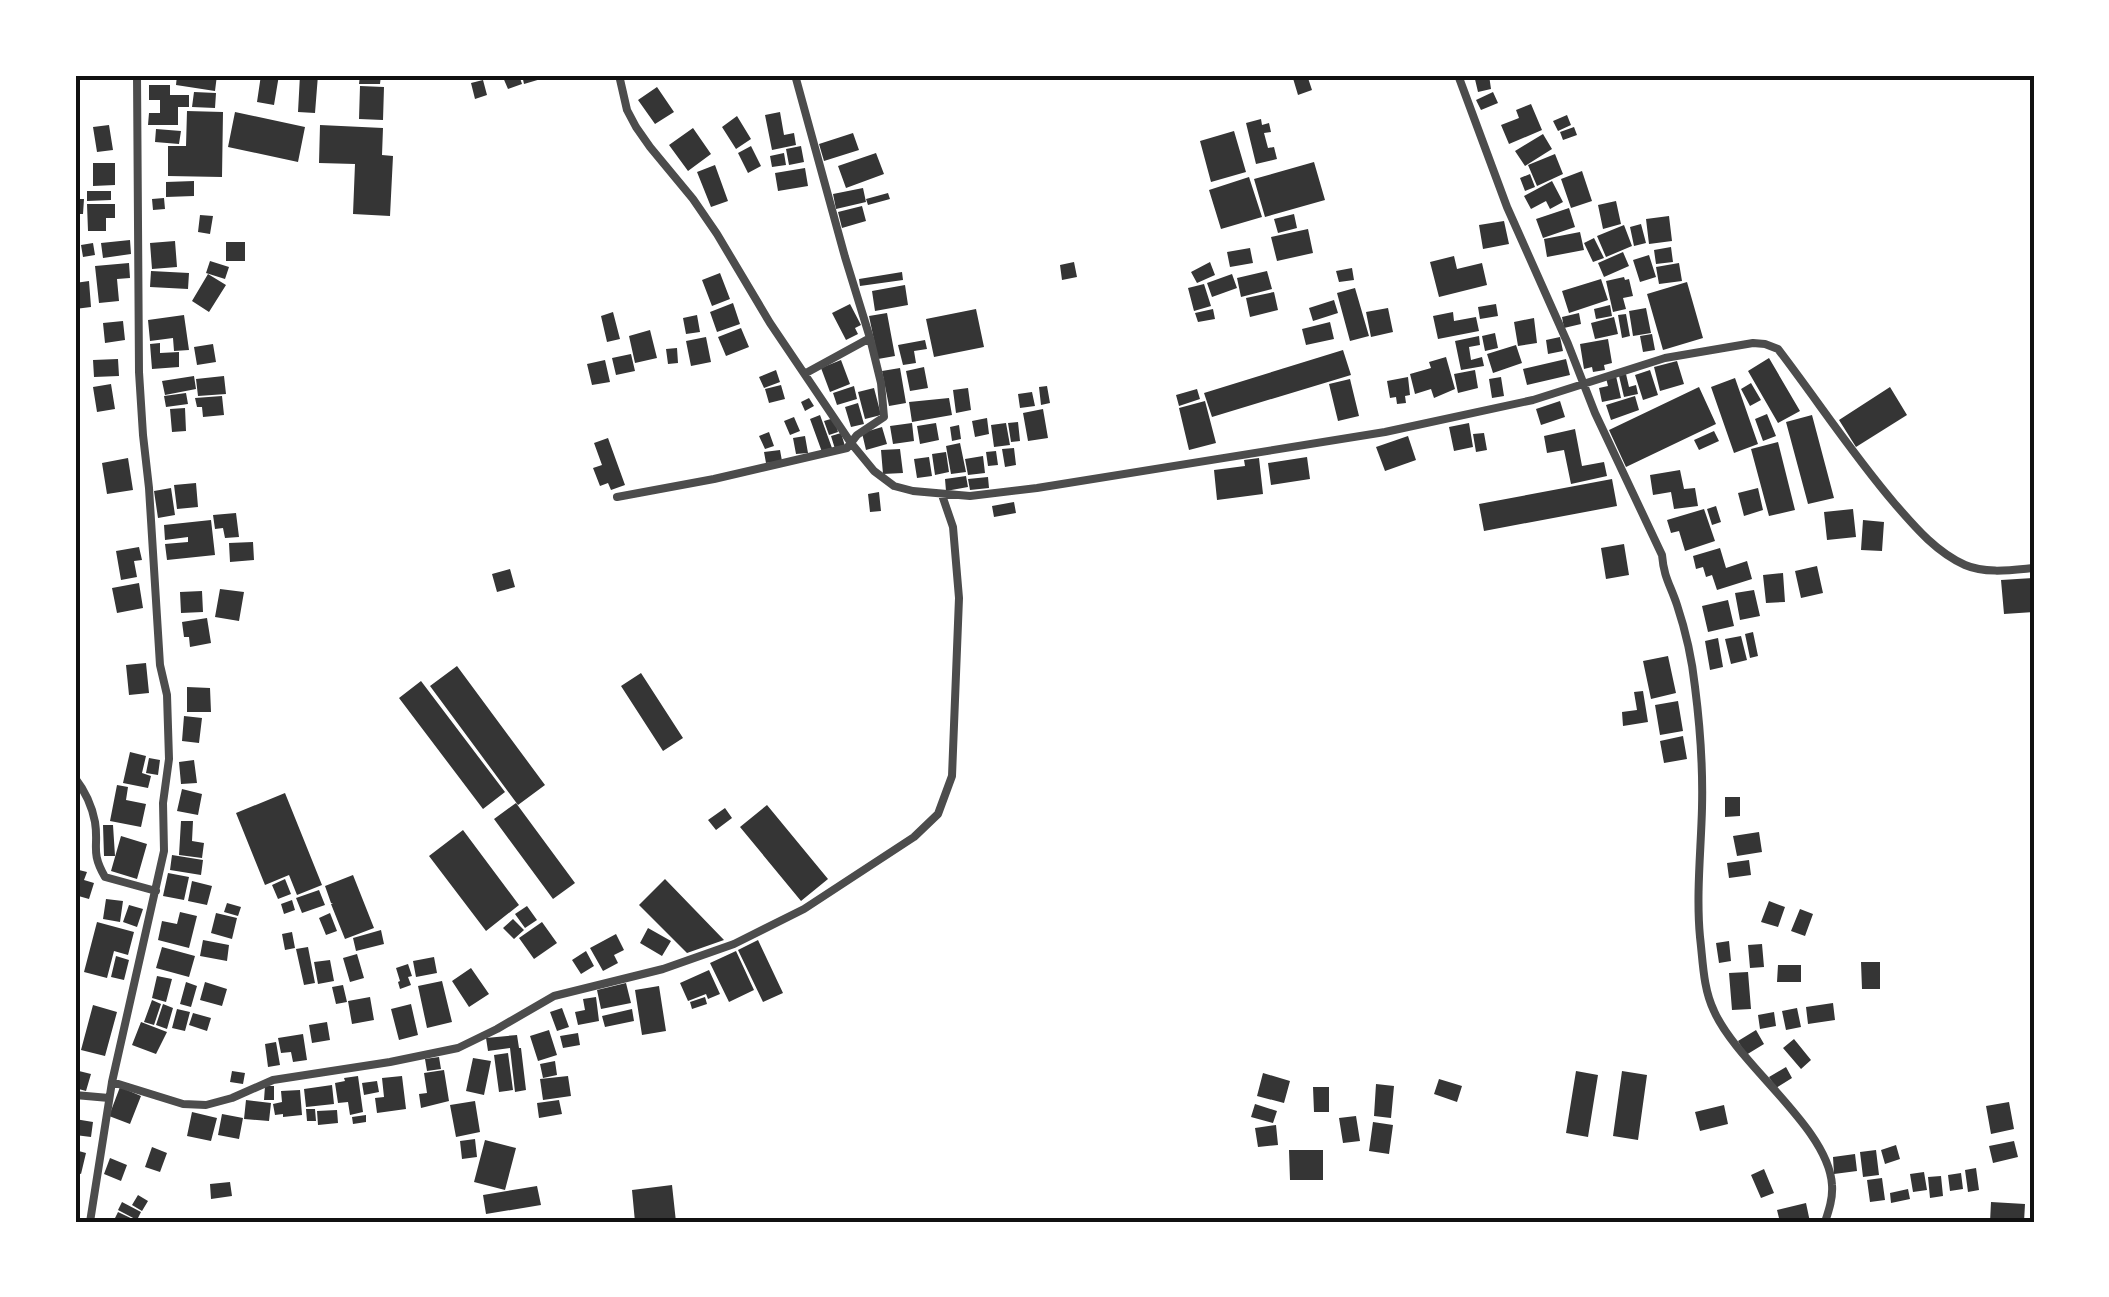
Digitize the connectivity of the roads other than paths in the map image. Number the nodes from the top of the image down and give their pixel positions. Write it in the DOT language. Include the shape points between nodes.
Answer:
graph roads {
  1 [pos="137,75"];
  2 [pos="619,75"];
  3 [pos="796,75"];
  4 [pos="1458,75"];
  5 [pos="870,338"];
  6 [pos="806,373"];
  7 [pos="1582,384"];
  8 [pos="851,443"];
  9 [pos="942,495"];
  10 [pos="617,497"];
  11 [pos="2034,568"];
  12 [pos="75,778"];
  13 [pos="156,891"];
  14 [pos="112,1082"];
  15 [pos="75,1095"];
  16 [pos="109,1098"];
  17 [pos="90,1222"];
  18 [pos="1826,1222"];
  1 -- 13 [label="street" via="139,372 169,759"];
  2 -- 6 [label="street" via="636,127 693,198"];
  3 -- 5 [label="street"];
  4 -- 7 [label="street"];
  5 -- 6 [label="street"];
  5 -- 8 [label="street" via="885,412"];
  6 -- 8 [label="street"];
  7 -- 9 [label="street" via="1385,432 1037,488"];
  7 -- 11 [label="street" via="1664,358 1753,343 1772,346 1928,541 1966,565"];
  7 -- 18 [label="street" via="1662,555 1690,651 1702,764 1698,920 1712,1007 1730,1040 1819,1145 1832,1185"];
  8 -- 9 [label="street" via="894,486"];
  8 -- 10 [label="street" via="771,467"];
  9 -- 14 [label="street" via="953,527 960,598 952,776 938,814 914,837 804,909 734,944 554,996 458,1048 272,1080 206,1105"];
  12 -- 13 [label="street" via="91,807 96,860 106,876"];
  13 -- 14 [label="street"];
  14 -- 16 [label="street"];
  15 -- 16 [label="street"];
  16 -- 17 [label="street"];
}
